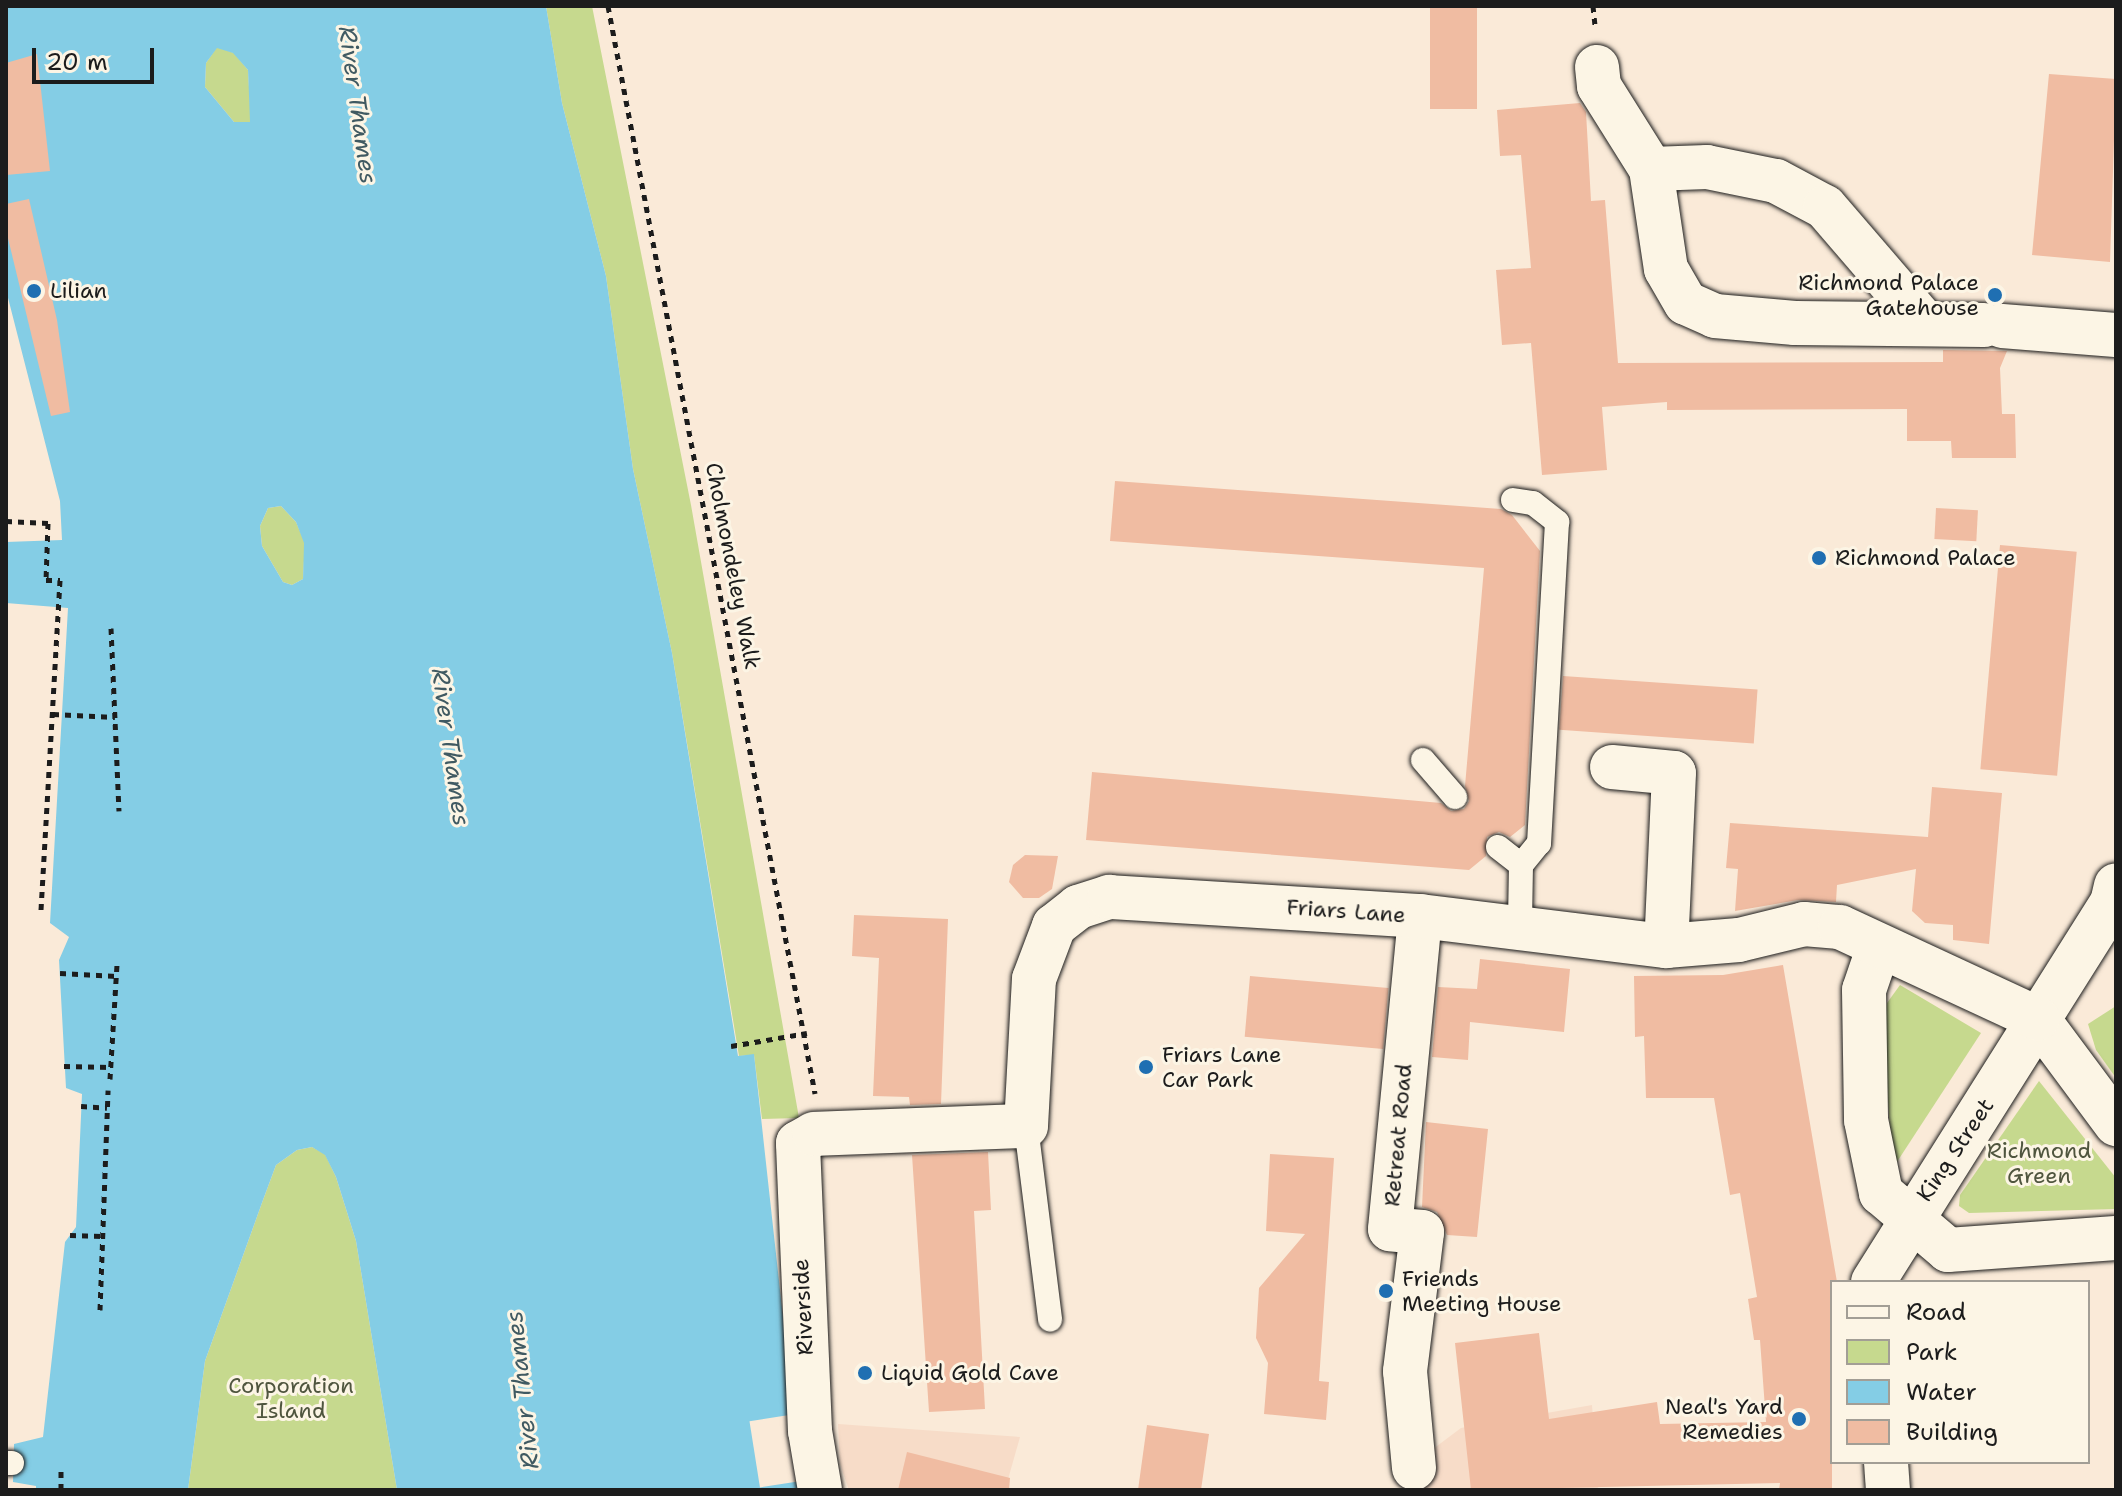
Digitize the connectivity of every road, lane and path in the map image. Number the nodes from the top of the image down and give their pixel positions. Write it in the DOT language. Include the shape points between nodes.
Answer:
graph roads {
  1 [pos="608,6"];
  2 [pos="1597,67"];
  3 [pos="1651,169"];
  4 [pos="1924,322"];
  5 [pos="2116,335"];
  6 [pos="1513,500"];
  7 [pos="6,521"];
  8 [pos="111,628"];
  9 [pos="53,714"];
  10 [pos="115,717"];
  11 [pos="1423,760"];
  12 [pos="1612,767"];
  13 [pos="1455,797"];
  14 [pos="119,811"];
  15 [pos="1498,847"];
  16 [pos="1521,865"];
  17 [pos="2116,885"];
  18 [pos="41,911"];
  19 [pos="1420,916"];
  20 [pos="1520,925"];
  21 [pos="1666,946"];
  22 [pos="1879,946"];
  23 [pos="117,965"];
  24 [pos="60,973"];
  25 [pos="117,976"];
  26 [pos="2038,1019"];
  27 [pos="807,1033"];
  28 [pos="731,1046"];
  29 [pos="64,1066"];
  30 [pos="111,1067"];
  31 [pos="110,1079"];
  32 [pos="108,1090"];
  33 [pos="81,1106"];
  34 [pos="107,1108"];
  35 [pos="2116,1124"];
  36 [pos="1026,1126"];
  37 [pos="814,1134"];
  38 [pos="1911,1215"];
  39 [pos="70,1235"];
  40 [pos="102,1236"];
  41 [pos="2116,1238"];
  42 [pos="1874,1280"];
  43 [pos="100,1310"];
  44 [pos="1050,1320"];
  45 [pos="1886,1464"];
  46 [pos="61,1468"];
  47 [pos="1422,1479"];
  48 [pos="61,1490"];
  49 [pos="820,1490"];
  50 [pos="1888,1490"];
  1 -- 27 [label="path, Cholmondeley Walk"];
  2 -- 3 [label="street" via="1599,86"];
  3 -- 4 [label="street" via="1707,167 1776,181 1825,207"];
  3 -- 4 [label="street" via="1666,269 1686,303 1715,316 1795,323"];
  4 -- 5 [label="street"];
  6 -- 16 [label="lane" via="1533,503 1557,522 1539,843"];
  7 -- 9 [label="path" via="48,523 46,580 60,580"];
  8 -- 10 [label="path"];
  9 -- 10 [label="path"];
  9 -- 18 [label="path"];
  10 -- 14 [label="path"];
  11 -- 13 [label="lane"];
  12 -- 21 [label="street" via="1674,773"];
  15 -- 16 [label="lane"];
  16 -- 20 [label="lane"];
  17 -- 26 [label="street, King Street" via="2112,903"];
  19 -- 20 [label="street, Friars Lane"];
  19 -- 36 [label="street, Friars Lane" via="1109,897 1078,907 1054,926 1034,979"];
  19 -- 47 [label="street, Retreat Road" via="1390,1229 1422,1232 1405,1371"];
  20 -- 21 [label="street, Friars Lane"];
  21 -- 22 [label="street, Friars Lane" via="1739,940 1804,924 1840,927"];
  22 -- 26 [label="street, Friars Lane"];
  22 -- 38 [label="street" via="1864,990 1866,1120 1881,1193"];
  23 -- 25 [label="path"];
  24 -- 25 [label="path"];
  25 -- 30 [label="path"];
  26 -- 35 [label="street"];
  26 -- 38 [label="street, King Street" via="1960,1150"];
  27 -- 28 [label="path"];
  27 -- 37 [label="path, Cholmondeley Walk" via="815,1076"];
  29 -- 30 [label="path"];
  30 -- 31 [label="path"];
  32 -- 34 [label="path"];
  33 -- 34 [label="path"];
  34 -- 40 [label="path"];
  36 -- 37 [label="street"];
  36 -- 44 [label="lane"];
  37 -- 49 [label="street, Riverside" via="795,1150 810,1431"];
  38 -- 41 [label="street" via="1948,1250"];
  38 -- 42 [label="street, King Street"];
  39 -- 40 [label="path"];
  40 -- 43 [label="path"];
  45 -- 50 [label="street"];
  46 -- 48 [label="path"];
}
